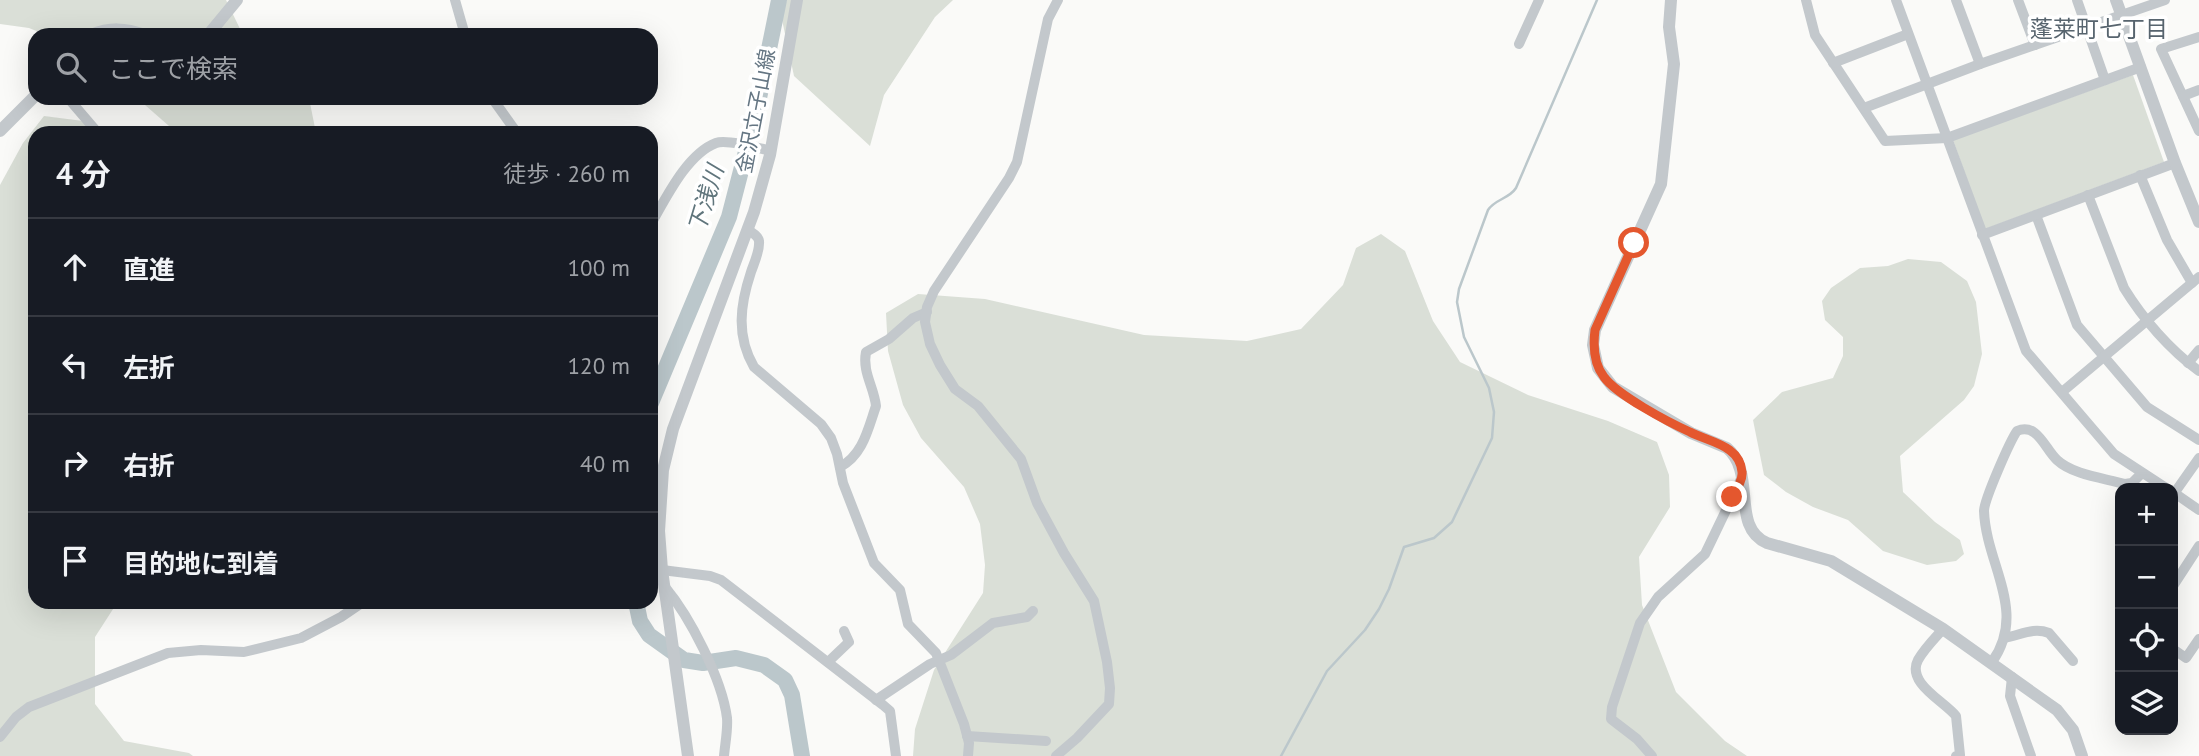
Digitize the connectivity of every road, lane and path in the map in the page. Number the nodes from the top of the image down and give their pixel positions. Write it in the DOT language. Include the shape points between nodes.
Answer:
graph roads {
  1 [pos="237,0"];
  2 [pos="455,0"];
  3 [pos="797,0"];
  4 [pos="1058,0"];
  5 [pos="1539,0"];
  6 [pos="1671,0"];
  7 [pos="1820,0"];
  8 [pos="1896,0"];
  9 [pos="1956,0"];
  10 [pos="2018,0"];
  11 [pos="2077,0"];
  12 [pos="2116,0"];
  13 [pos="2165,0"];
  14 [pos="1807,2"];
  15 [pos="2121,14"];
  16 [pos="2087,26"];
  17 [pos="214,28"];
  18 [pos="463,28"];
  19 [pos="1908,34"];
  20 [pos="2199,37"];
  21 [pos="1519,44"];
  22 [pos="2035,45"];
  23 [pos="1833,63"];
  24 [pos="1980,64"];
  25 [pos="2141,67"];
  26 [pos="2105,80"];
  27 [pos="1927,85"];
  28 [pos="2199,90"];
  29 [pos="2183,96"];
  30 [pos="28,103"];
  31 [pos="74,105"];
  32 [pos="497,105"];
  33 [pos="1864,108"];
  34 [pos="92,126"];
  35 [pos="512,126"];
  36 [pos="0,131"];
  37 [pos="2199,131"];
  38 [pos="1947,138"];
  39 [pos="771,151"];
  40 [pos="2175,163"];
  41 [pos="2140,175"];
  42 [pos="2088,195"];
  43 [pos="658,212"];
  44 [pos="2036,215"];
  45 [pos="2199,222"];
  46 [pos="748,230"];
  47 [pos="1982,235"];
  48 [pos="2196,280"];
  49 [pos="927,312"];
  50 [pos="2147,321"];
  51 [pos="2199,350"];
  52 [pos="2105,356"];
  53 [pos="2188,363"];
  54 [pos="2199,371"];
  55 [pos="2062,392"];
  56 [pos="2199,440"];
  57 [pos="2199,457"];
  58 [pos="840,467"];
  59 [pos="2142,473"];
  60 [pos="1742,476"];
  61 [pos="2157,483"];
  62 [pos="2178,483"];
  63 [pos="2178,496"];
  64 [pos="2199,510"];
  65 [pos="2199,546"];
  66 [pos="662,570"];
  67 [pos="2178,578"];
  68 [pos="664,587"];
  69 [pos="353,609"];
  70 [pos="1033,611"];
  71 [pos="1943,629"];
  72 [pos="844,631"];
  73 [pos="2004,638"];
  74 [pos="2199,639"];
  75 [pos="2178,652"];
  76 [pos="939,660"];
  77 [pos="2073,661"];
  78 [pos="828,662"];
  79 [pos="1992,662"];
  80 [pos="2012,677"];
  81 [pos="876,700"];
  82 [pos="967,736"];
  83 [pos="0,737"];
  84 [pos="1046,741"];
  85 [pos="688,756"];
  86 [pos="724,756"];
  87 [pos="896,756"];
  88 [pos="968,756"];
  89 [pos="1056,756"];
  90 [pos="1652,756"];
  91 [pos="1956,756"];
  92 [pos="2032,756"];
  93 [pos="2081,756"];
  1 -- 17 [label="street"];
  2 -- 18 [label="street"];
  3 -- 39 [label="street, 金沢立子山線"];
  4 -- 49 [label="street" via="1048,19 1017,162 944,275"];
  5 -- 21 [label="street"];
  6 -- 60 [label="street" via="1674,64 1661,184 1595,330 1593,345 1598,368 1613,387 1691,433 1727,448 1738,458"];
  7 -- 14 [label="street"];
  8 -- 19 [label="street"];
  9 -- 24 [label="street"];
  10 -- 22 [label="street"];
  11 -- 16 [label="street"];
  12 -- 15 [label="street"];
  13 -- 15 [label="street"];
  14 -- 23 [label="street" via="1815,35"];
  15 -- 16 [label="street"];
  15 -- 25 [label="street"];
  16 -- 22 [label="street"];
  16 -- 26 [label="street"];
  19 -- 23 [label="street"];
  19 -- 27 [label="street"];
  20 -- 29 [label="street" via="2161,49"];
  22 -- 24 [label="street"];
  23 -- 33 [label="street"];
  24 -- 27 [label="street"];
  25 -- 26 [label="street"];
  25 -- 40 [label="street"];
  26 -- 38 [label="street"];
  27 -- 33 [label="street"];
  27 -- 38 [label="street"];
  28 -- 29 [label="street"];
  29 -- 37 [label="street"];
  30 -- 36 [label="street"];
  31 -- 34 [label="street"];
  32 -- 35 [label="street"];
  33 -- 38 [label="street" via="1885,141"];
  38 -- 47 [label="street"];
  39 -- 43 [label="street" via="715,144 682,171"];
  39 -- 46 [label="street, 金沢立子山線"];
  40 -- 41 [label="street"];
  40 -- 45 [label="street"];
  41 -- 42 [label="street"];
  41 -- 48 [label="street" via="2166,240"];
  42 -- 44 [label="street"];
  42 -- 50 [label="street" via="2124,288"];
  44 -- 47 [label="street"];
  44 -- 52 [label="street" via="2077,325"];
  46 -- 58 [label="street" via="759,240 740,321 747,354 754,367 821,424"];
  46 -- 66 [label="street, 金沢立子山線" via="673,429 663,470"];
  47 -- 55 [label="street" via="2026,351"];
  48 -- 50 [label="street"];
  49 -- 58 [label="street" via="866,352 876,406 859,450"];
  49 -- 89 [label="street" via="930,344 940,365 955,390 978,406 1021,459 1037,503 1094,601 1107,662 1109,704"];
  50 -- 52 [label="street"];
  50 -- 53 [label="street"];
  51 -- 53 [label="street"];
  52 -- 55 [label="street"];
  52 -- 56 [label="street" via="2147,407"];
  53 -- 54 [label="street"];
  55 -- 59 [label="street" via="2114,454"];
  57 -- 62 [label="street"];
  58 -- 76 [label="street" via="874,562 900,590 908,625"];
  59 -- 61 [label="street"];
  59 -- 73 [label="street" via="2125,484 2067,468 2034,431 2017,431 1984,510 2008,616"];
  60 -- 71 [label="street" via="1748,523 1762,542 1831,561"];
  60 -- 90 [label="street" via="1706,554 1644,615 1612,707 1612,719"];
  63 -- 64 [label="street"];
  65 -- 67 [label="street"];
  66 -- 68 [label="street, 金沢立子山線"];
  66 -- 78 [label="street" via="721,580"];
  68 -- 85 [label="street, 金沢立子山線"];
  68 -- 86 [label="street" via="710,663 727,721"];
  69 -- 83 [label="street" via="307,636 282,644 244,652 201,650 161,655 29,707"];
  70 -- 76 [label="street" via="1027,617 993,623"];
  71 -- 79 [label="street"];
  71 -- 91 [label="street" via="1919,659 1916,671 1920,682 1956,716 1960,755"];
  72 -- 78 [label="street" via="849,642"];
  73 -- 77 [label="street" via="2044,631"];
  73 -- 79 [label="street"];
  74 -- 75 [label="street" via="2186,658"];
  76 -- 81 [label="street"];
  76 -- 82 [label="street"];
  78 -- 81 [label="street"];
  79 -- 80 [label="street"];
  80 -- 92 [label="street" via="2010,696"];
  80 -- 93 [label="street" via="2062,714"];
  81 -- 87 [label="street" via="890,711"];
  82 -- 84 [label="street"];
  82 -- 88 [label="street"];
}
